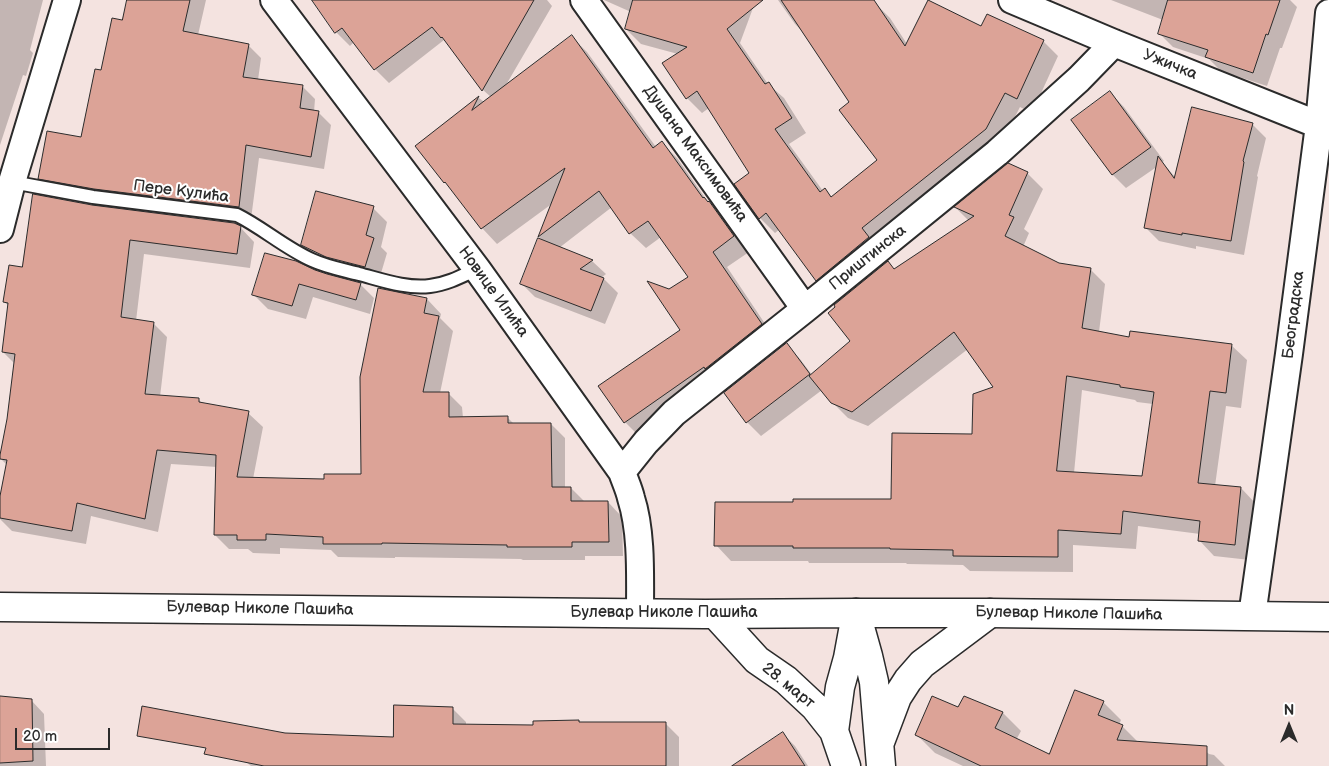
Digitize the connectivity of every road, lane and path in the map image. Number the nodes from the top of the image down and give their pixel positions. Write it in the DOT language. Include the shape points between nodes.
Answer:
graph roads {
  1 [pos="68,0"];
  2 [pos="274,0"];
  3 [pos="584,0"];
  4 [pos="1012,0"];
  5 [pos="1329,13"];
  6 [pos="1114,43"];
  7 [pos="1324,125"];
  8 [pos="12,182"];
  9 [pos="0,229"];
  10 [pos="477,269"];
  11 [pos="805,309"];
  12 [pos="622,472"];
  13 [pos="0,606"];
  14 [pos="640,613"];
  15 [pos="856,613"];
  16 [pos="990,613"];
  17 [pos="715,614"];
  18 [pos="1252,616"];
  19 [pos="1329,617"];
  20 [pos="834,731"];
  21 [pos="880,754"];
  22 [pos="846,766"];
  1 -- 8 [label="street"];
  2 -- 10 [label="street, Новице Илића"];
  3 -- 11 [label="street, Душана Максимовића"];
  4 -- 6 [label="street, Ужичка"];
  5 -- 7 [label="street, Београдска"];
  6 -- 7 [label="street, Ужичка"];
  6 -- 11 [label="street, Приштинска" via="997,153"];
  7 -- 18 [label="street, Београдска"];
  8 -- 9 [label="street"];
  8 -- 10 [label="lane, Пере Кулића" via="93,197 237,215 312,260 398,284 432,286"];
  10 -- 12 [label="street, Новице Илића"];
  11 -- 12 [label="street, Приштинска" via="674,413"];
  12 -- 14 [label="street, Новице Илића" via="638,529"];
  13 -- 14 [label="main road, Булевар Николе Пашића"];
  14 -- 17 [label="main road, Булевар Николе Пашића"];
  15 -- 16 [label="main road, Булевар Николе Пашића"];
  15 -- 17 [label="main road, Булевар Николе Пашића"];
  15 -- 20 [label="main road"];
  15 -- 21 [label="main road" via="874,682"];
  16 -- 18 [label="main road, Булевар Николе Пашића"];
  16 -- 21 [label="main road" via="922,664 908,680 898,697"];
  17 -- 20 [label="main road, 28. март" via="757,660 786,680 815,707"];
  18 -- 19 [label="main road, Булевар Николе Пашића"];
  20 -- 22 [label="main road, 28. март"];
}
